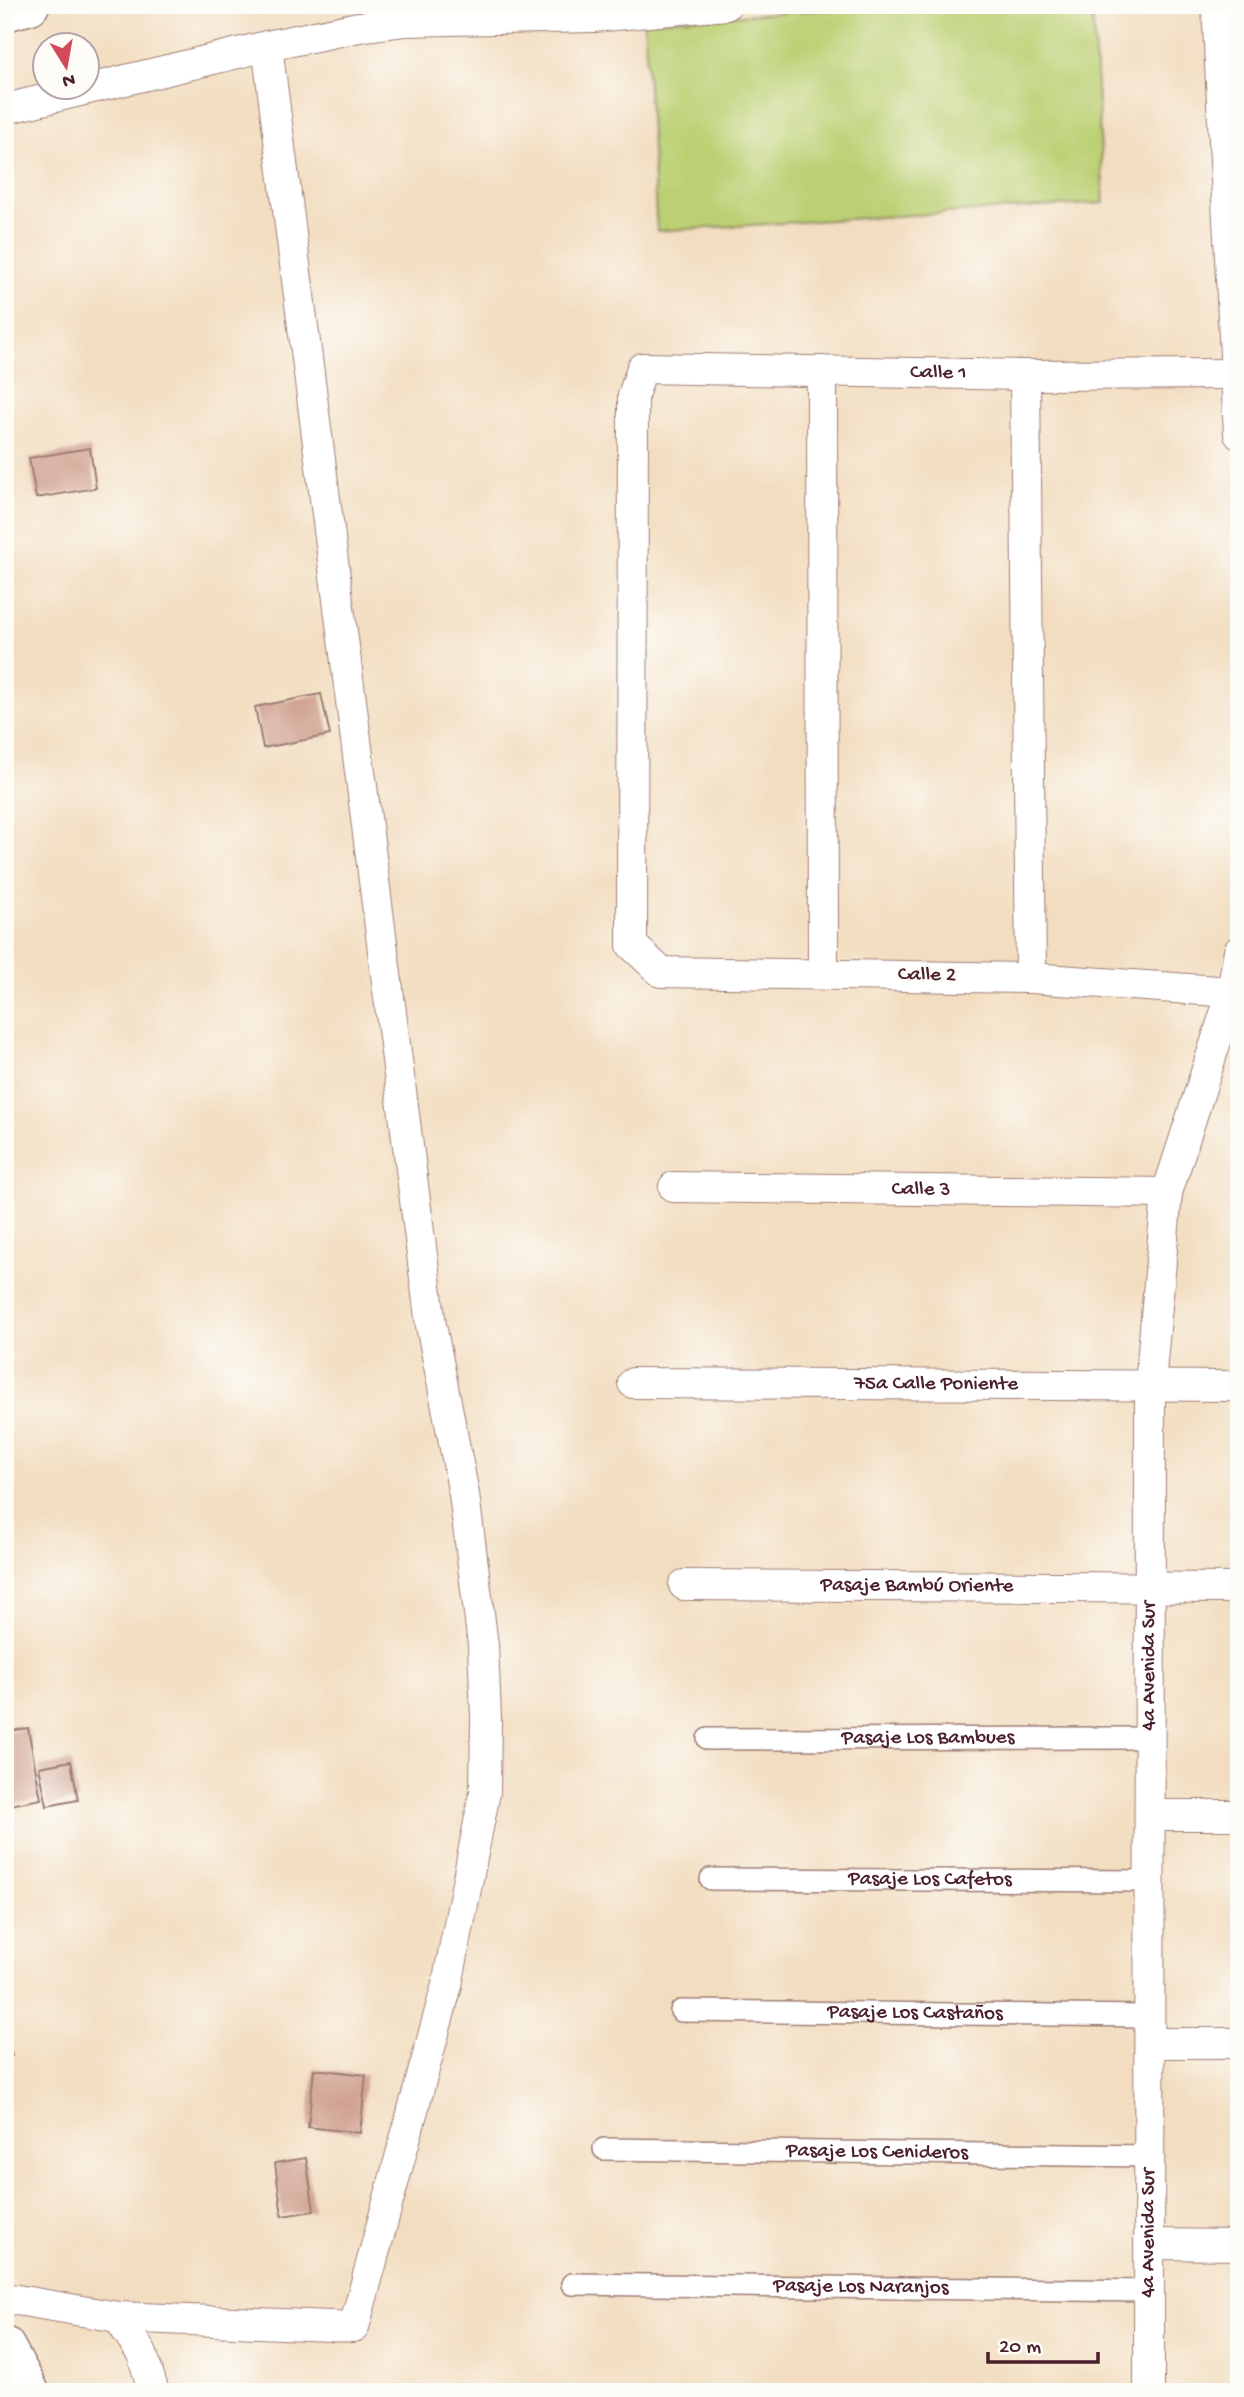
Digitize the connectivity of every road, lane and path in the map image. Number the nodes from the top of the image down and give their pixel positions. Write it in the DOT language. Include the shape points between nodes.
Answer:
graph roads {
  1 [pos="30,5"];
  2 [pos="726,5"];
  3 [pos="1217,5"];
  4 [pos="5,12"];
  5 [pos="267,46"];
  6 [pos="5,109"];
  7 [pos="822,371"];
  8 [pos="1235,374"];
  9 [pos="1025,375"];
  10 [pos="1239,434"];
  11 [pos="632,944"];
  12 [pos="1239,951"];
  13 [pos="823,974"];
  14 [pos="1031,978"];
  15 [pos="1232,992"];
  16 [pos="674,1187"];
  17 [pos="1167,1193"];
  18 [pos="633,1383"];
  19 [pos="1150,1385"];
  20 [pos="1239,1385"];
  21 [pos="684,1585"];
  22 [pos="1150,1588"];
  23 [pos="1239,1588"];
  24 [pos="708,1738"];
  25 [pos="1150,1738"];
  26 [pos="1150,1815"];
  27 [pos="1239,1815"];
  28 [pos="711,1879"];
  29 [pos="1150,1881"];
  30 [pos="681,2011"];
  31 [pos="1149,2029"];
  32 [pos="1239,2043"];
  33 [pos="604,2149"];
  34 [pos="1149,2157"];
  35 [pos="1149,2244"];
  36 [pos="1239,2245"];
  37 [pos="572,2284"];
  38 [pos="1149,2291"];
  39 [pos="5,2298"];
  40 [pos="118,2317"];
  41 [pos="5,2346"];
  42 [pos="30,2392"];
  43 [pos="154,2392"];
  44 [pos="1149,2392"];
  1 -- 4 [label="highway"];
  2 -- 5 [label="street" via="593,17 405,21"];
  3 -- 8 [label="street"];
  5 -- 6 [label="street"];
  5 -- 40 [label="street" via="431,1325 464,1494 483,1646 485,1792 447,1986 354,2327"];
  7 -- 9 [label="street, Calle 1"];
  7 -- 11 [label="street, Calle 1" via="642,368 633,396"];
  7 -- 13 [label="street"];
  8 -- 9 [label="street, Calle 1"];
  8 -- 10 [label="street"];
  9 -- 14 [label="street"];
  11 -- 13 [label="street, Calle 2" via="661,972"];
  12 -- 15 [label="street, 4a Avenida Sur"];
  13 -- 14 [label="street, Calle 2"];
  14 -- 15 [label="street, Calle 2"];
  15 -- 17 [label="street, 4a Avenida Sur"];
  16 -- 17 [label="street, Calle 3"];
  17 -- 19 [label="street, 4a Avenida Sur"];
  18 -- 19 [label="street, 75a Calle Poniente"];
  19 -- 20 [label="street, 75a Calle Poniente"];
  19 -- 22 [label="street, 4a Avenida Sur"];
  21 -- 22 [label="street, Pasaje Bambú Oriente"];
  22 -- 23 [label="street, Pasaje Bambú Oriente"];
  22 -- 25 [label="street, 4a Avenida Sur"];
  24 -- 25 [label="street, Pasaje Los Bambues"];
  25 -- 26 [label="street, 4a Avenida Sur"];
  26 -- 27 [label="street"];
  26 -- 29 [label="street, 4a Avenida Sur"];
  28 -- 29 [label="street, Pasaje Los Cafetos"];
  29 -- 31 [label="street, 4a Avenida Sur"];
  30 -- 31 [label="street, Pasaje Los Castaños"];
  31 -- 32 [label="street"];
  31 -- 34 [label="street, 4a Avenida Sur"];
  33 -- 34 [label="street, Pasaje Los Cenideros"];
  34 -- 35 [label="street, 4a Avenida Sur"];
  35 -- 36 [label="street"];
  35 -- 38 [label="street, 4a Avenida Sur"];
  37 -- 38 [label="street, Pasaje Los Naranjos"];
  38 -- 44 [label="street, 4a Avenida Sur"];
  39 -- 40 [label="street"];
  40 -- 43 [label="street" via="142,2354"];
  41 -- 42 [label="highway"];
}
